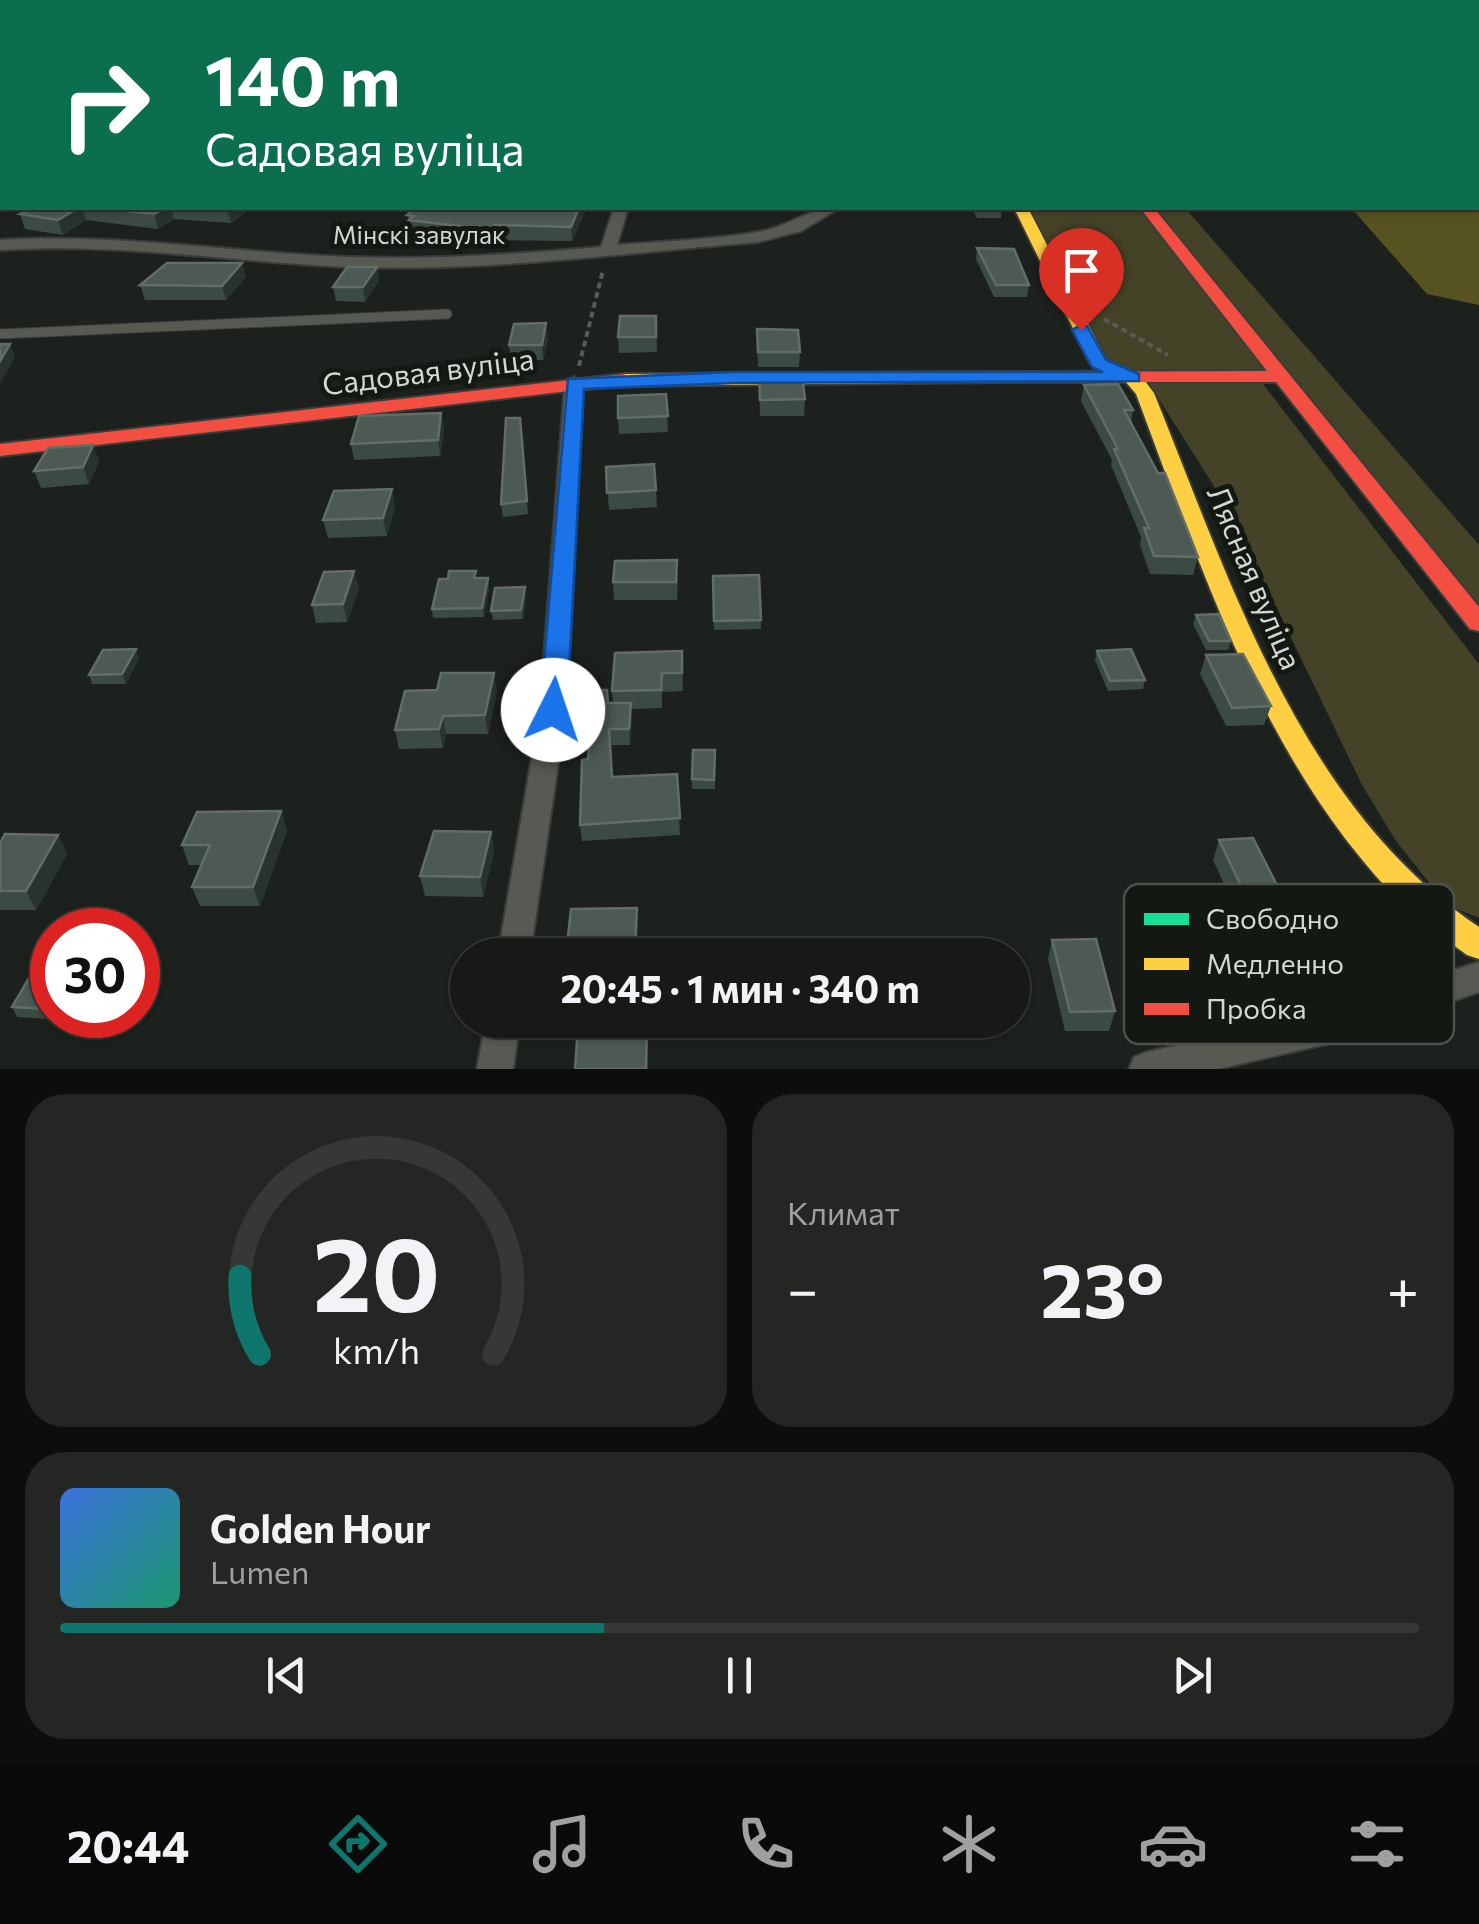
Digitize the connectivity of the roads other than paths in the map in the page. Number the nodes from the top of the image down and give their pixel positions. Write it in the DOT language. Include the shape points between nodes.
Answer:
graph roads {
  1 [pos="620,210"];
  2 [pos="828,210"];
  3 [pos="1022,210"];
  4 [pos="1149,210"];
  5 [pos="0,245"];
  6 [pos="608,250"];
  7 [pos="447,314"];
  8 [pos="0,334"];
  9 [pos="1284,376"];
  10 [pos="1132,378"];
  11 [pos="574,383"];
  12 [pos="0,450"];
  13 [pos="1479,623"];
  14 [pos="1399,884"];
  15 [pos="1454,931"];
  16 [pos="517,938"];
  17 [pos="1479,945"];
  18 [pos="1479,976"];
  19 [pos="1454,984"];
  20 [pos="500,1038"];
  21 [pos="1258,1044"];
  22 [pos="1156,1068"];
  23 [pos="495,1069"];
  1 -- 6 [label="street"];
  2 -- 6 [label="street, Мінскі завулак" via="796,228 758,237"];
  3 -- 10 [label="street, Лясная вуліца" via="1099,364"];
  4 -- 9 [label="street"];
  5 -- 6 [label="street, Мінскі завулак" via="414,263"];
  7 -- 8 [label="lane"];
  9 -- 10 [label="street, Садовая вуліца"];
  9 -- 13 [label="street"];
  10 -- 11 [label="street, Садовая вуліца"];
  10 -- 14 [label="street, Лясная вуліца" via="1145,393 1298,744"];
  11 -- 12 [label="street, Садовая вуліца"];
  11 -- 16 [label="street" via="553,710"];
  15 -- 17 [label="street, Лясная вуліца"];
  18 -- 19 [label="street"];
  20 -- 23 [label="street"];
  21 -- 22 [label="street"];
}
